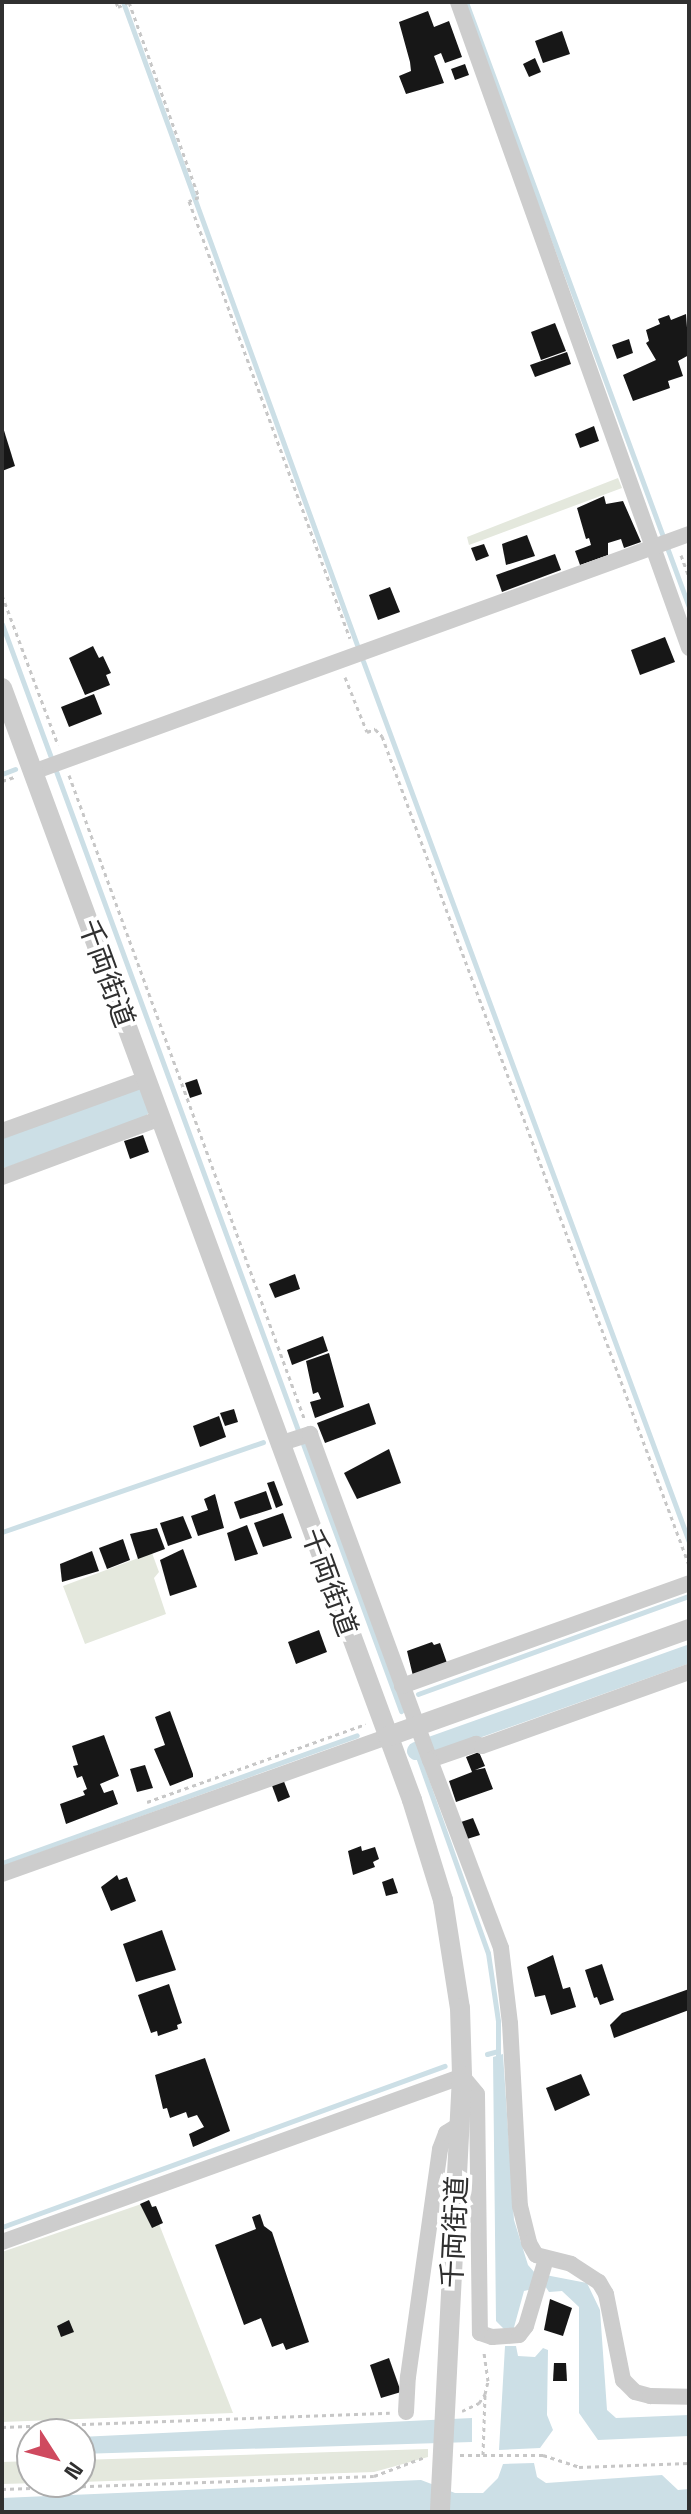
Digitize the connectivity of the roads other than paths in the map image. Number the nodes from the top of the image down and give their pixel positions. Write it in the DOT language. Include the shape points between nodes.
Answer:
graph roads {
  1 [pos="458,2"];
  2 [pos="670,542"];
  3 [pos="689,648"];
  4 [pos="2,688"];
  5 [pos="51,765"];
  6 [pos="146,1079"];
  7 [pos="161,1118"];
  8 [pos="2,1131"];
  9 [pos="2,1177"];
  10 [pos="298,1438"];
  11 [pos="689,1583"];
  12 [pos="689,1629"];
  13 [pos="689,1672"];
  14 [pos="402,1686"];
  15 [pos="385,1727"];
  16 [pos="426,1745"];
  17 [pos="2,1874"];
  18 [pos="462,2076"];
  19 [pos="459,2125"];
  20 [pos="2,2242"];
  21 [pos="542,2274"];
  22 [pos="689,2397"];
  23 [pos="406,2412"];
  24 [pos="440,2512"];
  1 -- 2 [label="street"];
  2 -- 3 [label="street"];
  2 -- 5 [label="street"];
  4 -- 5 [label="street, 千両街道"];
  5 -- 6 [label="street, 千両街道"];
  6 -- 7 [label="street, 千両街道"];
  6 -- 8 [label="street"];
  7 -- 9 [label="street"];
  7 -- 10 [label="street, 千両街道"];
  10 -- 14 [label="street"];
  10 -- 15 [label="street, 千両街道"];
  11 -- 14 [label="street"];
  12 -- 16 [label="street"];
  13 -- 16 [label="street" via="482,1746"];
  14 -- 16 [label="street"];
  15 -- 16 [label="street"];
  15 -- 17 [label="street"];
  15 -- 18 [label="street, 千両街道" via="443,1900 459,1997"];
  16 -- 21 [label="street" via="501,1948 522,2221"];
  18 -- 19 [label="street, 千両街道"];
  18 -- 20 [label="street"];
  18 -- 21 [label="street" via="477,2094 480,2333 510,2337 526,2326"];
  19 -- 23 [label="street" via="446,2133 440,2149"];
  19 -- 24 [label="street, 千両街道"];
  21 -- 22 [label="street" via="571,2264 589,2272 606,2294 623,2380 635,2392 650,2396"];
}
